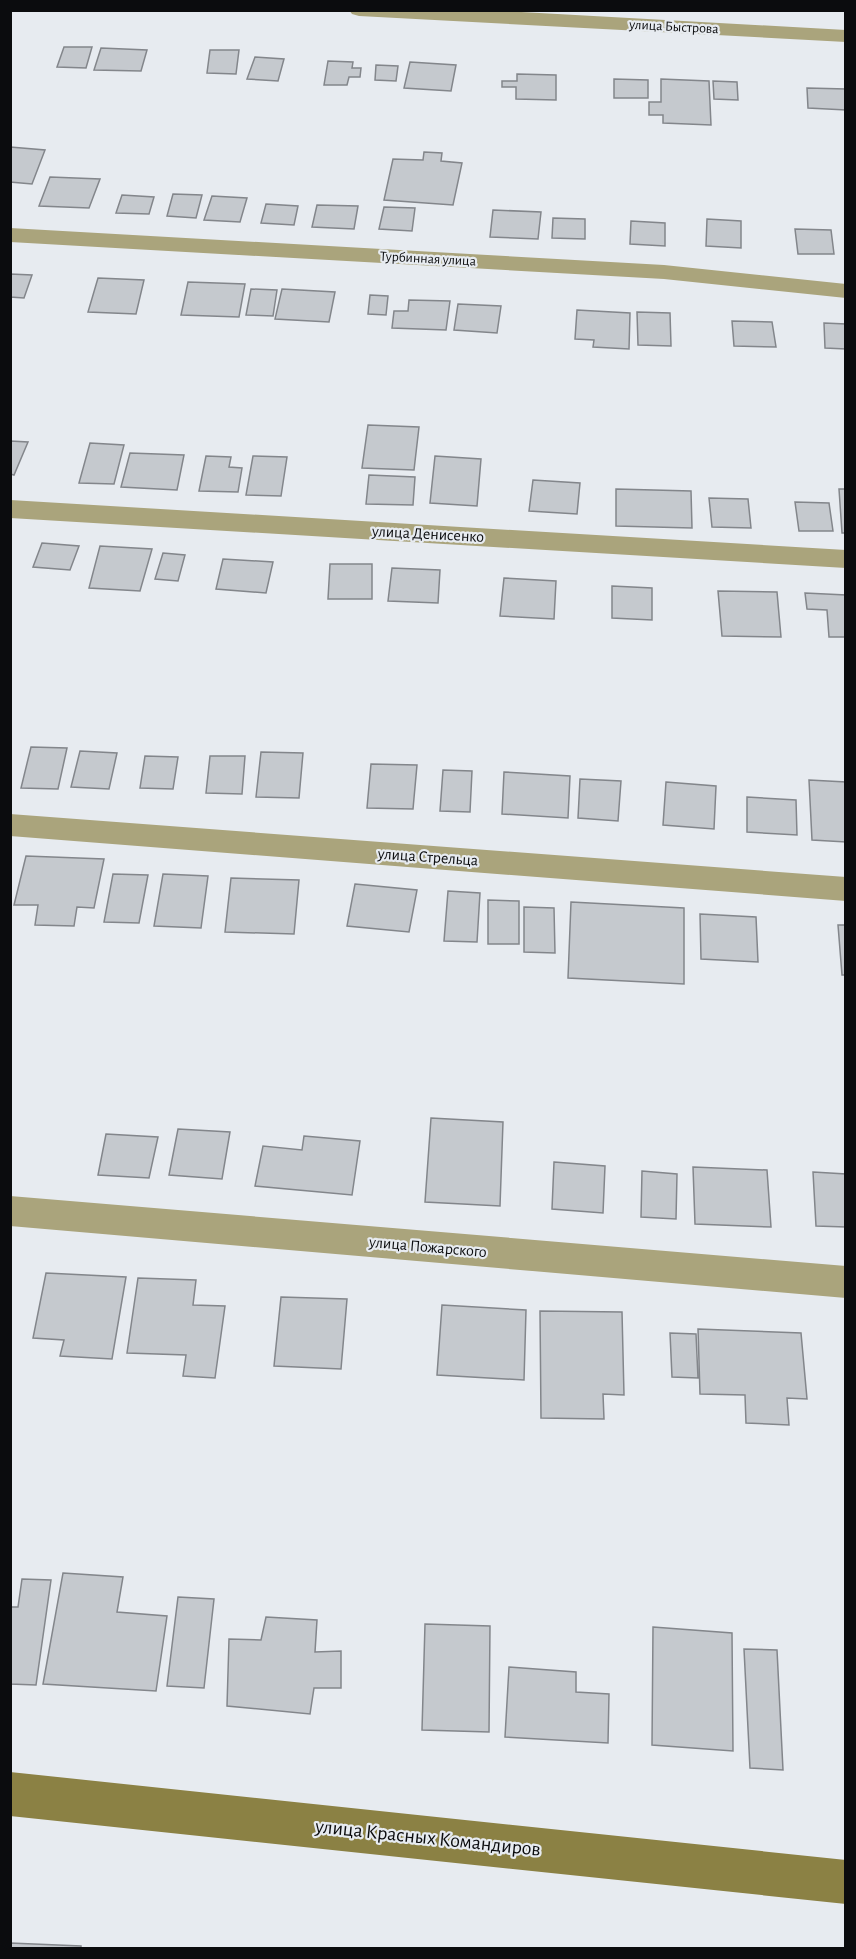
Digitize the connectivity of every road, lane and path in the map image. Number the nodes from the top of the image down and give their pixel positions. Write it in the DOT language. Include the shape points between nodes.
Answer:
graph roads {
  1 [pos="359,10"];
  2 [pos="846,36"];
  3 [pos="10,235"];
  4 [pos="846,291"];
  5 [pos="10,509"];
  6 [pos="846,559"];
  7 [pos="10,825"];
  8 [pos="846,889"];
  9 [pos="10,1211"];
  10 [pos="846,1282"];
  11 [pos="10,1794"];
  12 [pos="846,1882"];
  1 -- 2 [label="street, улица Быстрова"];
  3 -- 4 [label="street, Турбинная улица" via="664,272"];
  5 -- 6 [label="street, улица Денисенко"];
  7 -- 8 [label="street, улица Стрельца"];
  9 -- 10 [label="street, улица Пожарского"];
  11 -- 12 [label="street, улица Красных Командиров"];
}
